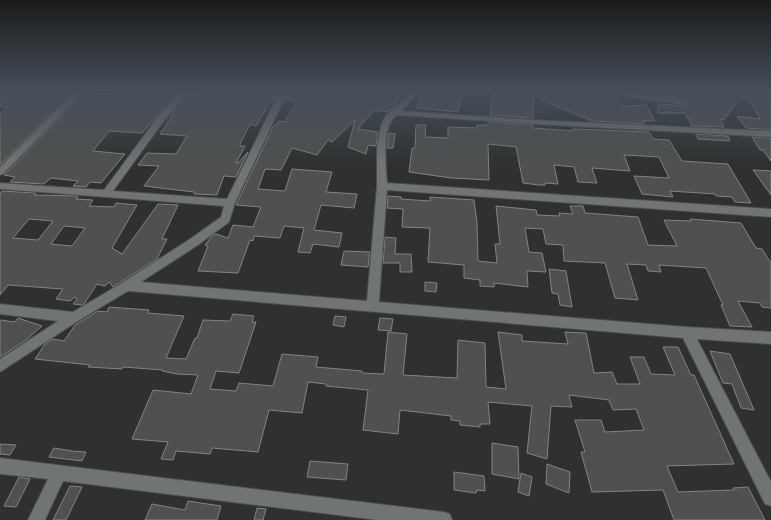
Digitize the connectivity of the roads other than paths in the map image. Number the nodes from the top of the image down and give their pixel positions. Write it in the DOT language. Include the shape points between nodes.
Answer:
graph roads {
  1 [pos="56,115"];
  2 [pos="164,115"];
  3 [pos="272,115"];
  4 [pos="391,115"];
  5 [pos="431,115"];
  6 [pos="771,134"];
  7 [pos="0,172"];
  8 [pos="0,186"];
  9 [pos="382,186"];
  10 [pos="106,194"];
  11 [pos="230,203"];
  12 [pos="771,213"];
  13 [pos="126,286"];
  14 [pos="373,306"];
  15 [pos="0,309"];
  16 [pos="74,317"];
  17 [pos="686,333"];
  18 [pos="771,338"];
  19 [pos="0,366"];
  20 [pos="0,466"];
  21 [pos="59,473"];
  22 [pos="771,498"];
  23 [pos="36,520"];
  24 [pos="444,520"];
  1 -- 7 [label="street"];
  2 -- 10 [label="street"];
  3 -- 11 [label="street"];
  4 -- 9 [label="street" via="385,126 381,148"];
  5 -- 6 [label="street"];
  8 -- 10 [label="street"];
  9 -- 12 [label="street"];
  9 -- 14 [label="street"];
  10 -- 11 [label="street"];
  11 -- 13 [label="street" via="225,219"];
  13 -- 14 [label="street"];
  13 -- 16 [label="street"];
  14 -- 17 [label="street"];
  15 -- 16 [label="street"];
  16 -- 19 [label="street"];
  17 -- 18 [label="street"];
  17 -- 22 [label="street"];
  20 -- 21 [label="street"];
  21 -- 23 [label="street"];
  21 -- 24 [label="street"];
}
